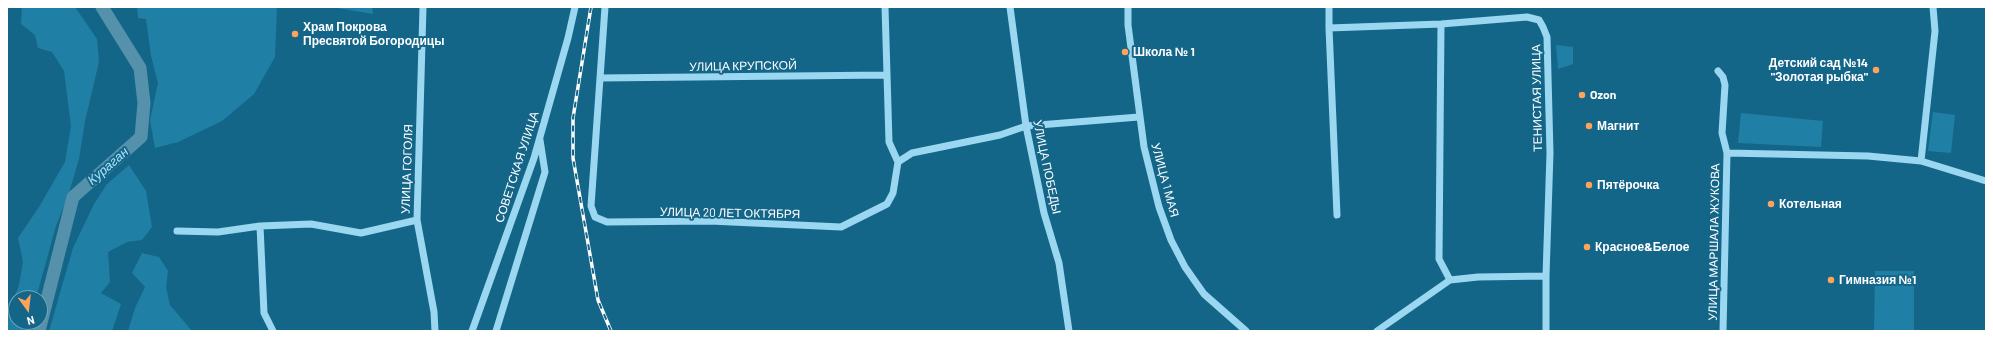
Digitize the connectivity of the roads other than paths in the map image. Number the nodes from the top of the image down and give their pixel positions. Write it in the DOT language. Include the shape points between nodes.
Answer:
graph roads {
  1 [pos="423,7"];
  2 [pos="575,7"];
  3 [pos="605,7"];
  4 [pos="885,7"];
  5 [pos="1010,7"];
  6 [pos="1128,7"];
  7 [pos="1329,7"];
  8 [pos="1933,7"];
  9 [pos="1441,24"];
  10 [pos="1329,28"];
  11 [pos="1718,71"];
  12 [pos="886,75"];
  13 [pos="600,78"];
  14 [pos="1139,118"];
  15 [pos="1026,126"];
  16 [pos="540,138"];
  17 [pos="1727,153"];
  18 [pos="1921,161"];
  19 [pos="898,162"];
  20 [pos="1986,181"];
  21 [pos="1337,215"];
  22 [pos="417,220"];
  23 [pos="260,226"];
  24 [pos="177,231"];
  25 [pos="1546,276"];
  26 [pos="1450,280"];
  27 [pos="273,331"];
  28 [pos="434,331"];
  29 [pos="472,331"];
  30 [pos="496,331"];
  31 [pos="1069,331"];
  32 [pos="1246,331"];
  33 [pos="1377,331"];
  34 [pos="1546,331"];
  35 [pos="1723,331"];
  1 -- 22 [label="street, УЛИЦА ГОГОЛЯ"];
  2 -- 16 [label="street, СОВЕТСКАЯ УЛИЦА"];
  3 -- 13 [label="street"];
  4 -- 12 [label="street"];
  5 -- 15 [label="street, УЛИЦА ПОБЕДЫ"];
  6 -- 14 [label="street, УЛИЦА 1 МАЯ"];
  7 -- 10 [label="street"];
  8 -- 18 [label="street" via="1935,31"];
  9 -- 10 [label="street, ТЕНИСТАЯ УЛИЦА"];
  9 -- 25 [label="street, ТЕНИСТАЯ УЛИЦА" via="1527,17 1539,20 1543,26 1547,38 1550,153"];
  9 -- 26 [label="street" via="1439,259"];
  10 -- 21 [label="street"];
  11 -- 17 [label="street, УЛИЦА МАРШАЛА ЖУКОВА" via="1725,85 1722,133"];
  12 -- 13 [label="street, УЛИЦА КРУПСКОЙ"];
  12 -- 19 [label="street" via="888,142"];
  13 -- 19 [label="street, УЛИЦА 20 ЛЕТ ОКТЯБРЯ" via="591,206 595,217 607,222 710,221 841,227 887,204 893,193"];
  14 -- 15 [label="street"];
  14 -- 32 [label="street, УЛИЦА 1 МАЯ" via="1150,174 1170,240 1204,294"];
  15 -- 19 [label="street" via="1000,135 912,153"];
  15 -- 31 [label="street, УЛИЦА ПОБЕДЫ" via="1044,212 1059,263"];
  16 -- 29 [label="street, СОВЕТСКАЯ УЛИЦА"];
  16 -- 30 [label="street" via="545,172"];
  17 -- 18 [label="street, УЛИЦА МАРШАЛА ЖУКОВА" via="1868,156"];
  17 -- 35 [label="street, УЛИЦА МАРШАЛА ЖУКОВА"];
  18 -- 20 [label="street, УЛИЦА МАРШАЛА ЖУКОВА"];
  22 -- 23 [label="street" via="361,233 311,224"];
  22 -- 28 [label="street, УЛИЦА ГОГОЛЯ" via="434,312"];
  23 -- 24 [label="street" via="218,232"];
  23 -- 27 [label="street" via="264,313"];
  25 -- 26 [label="street"];
  25 -- 34 [label="street"];
  26 -- 33 [label="street"];
}
